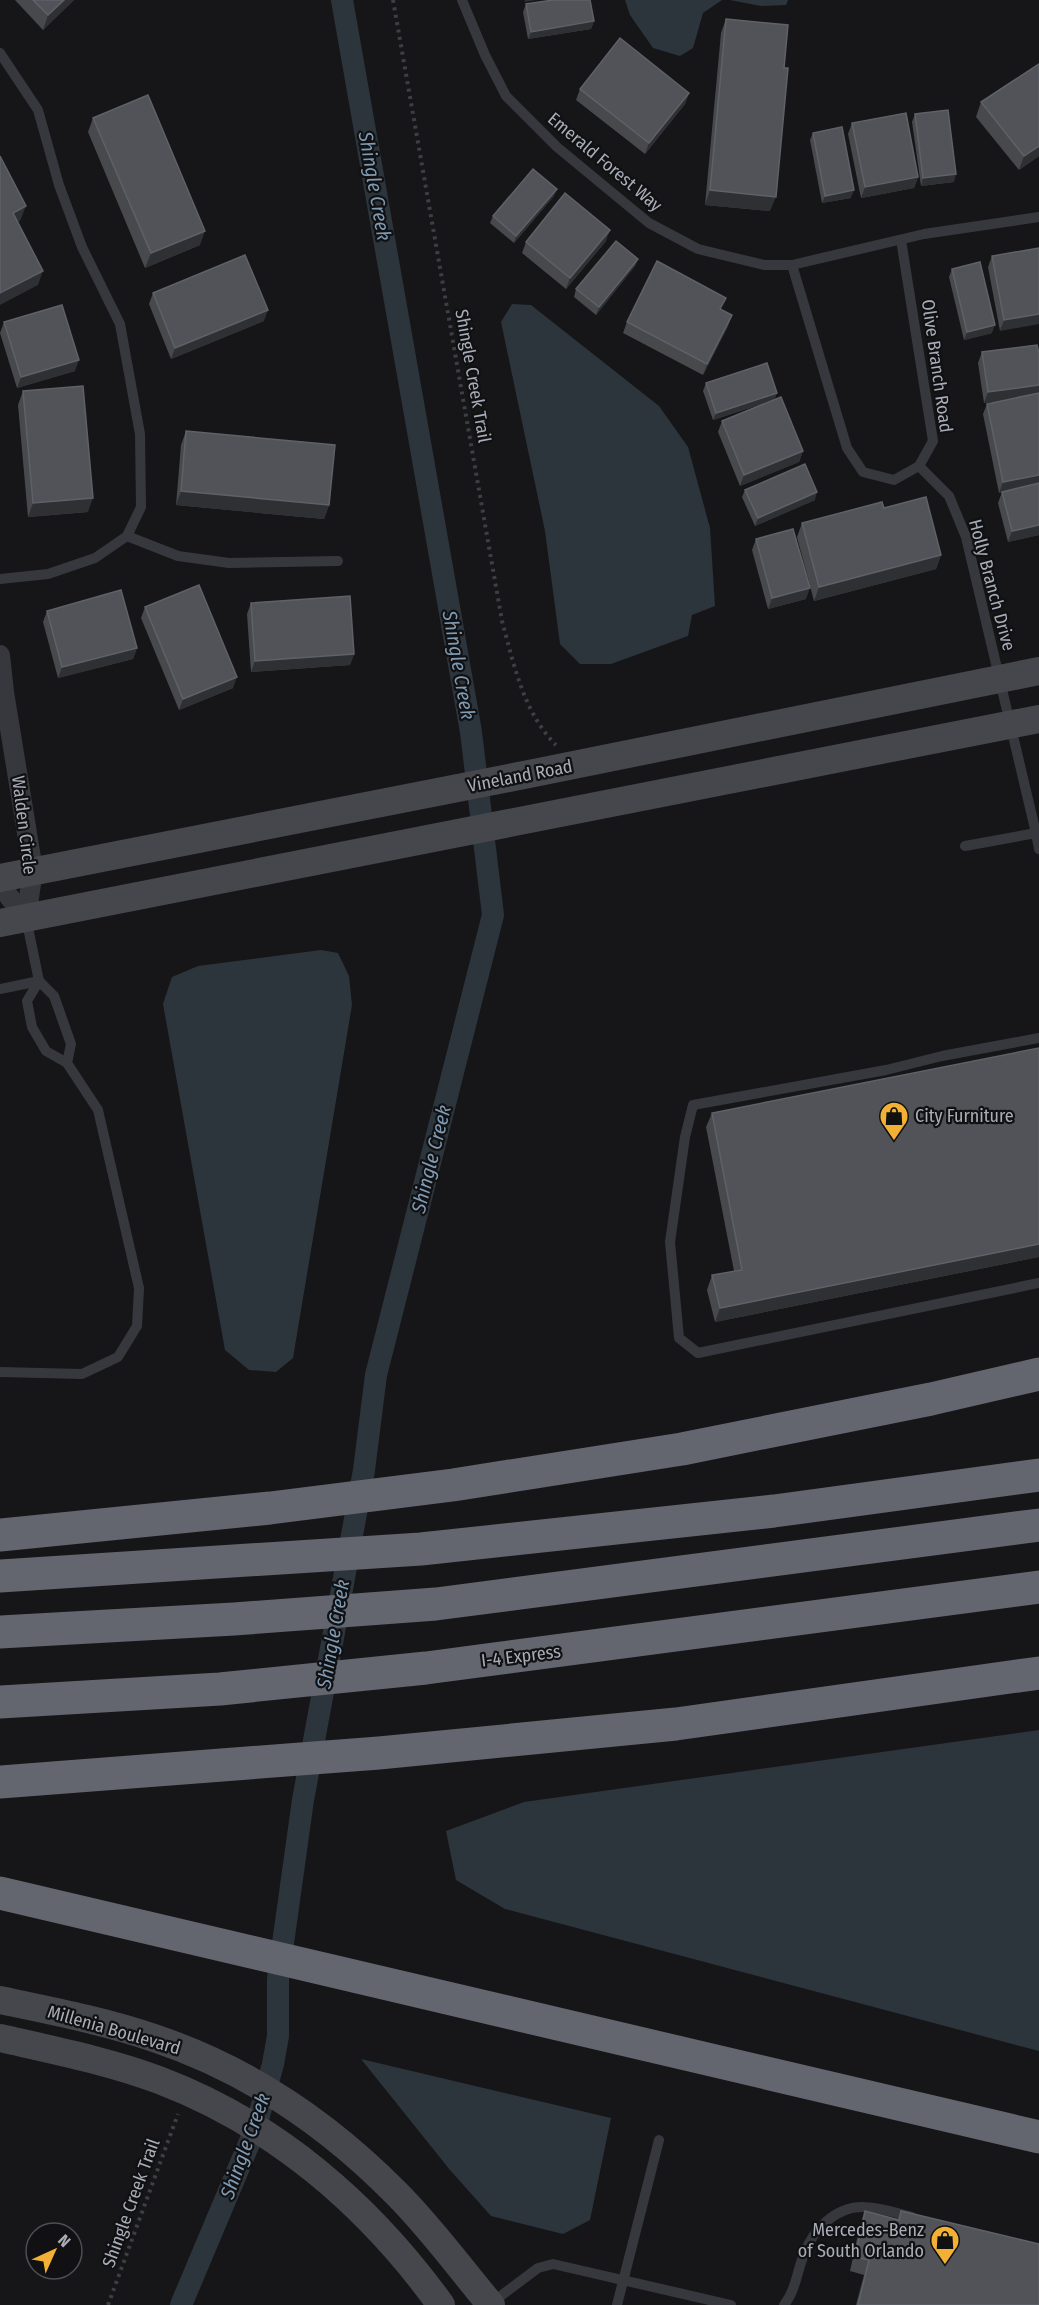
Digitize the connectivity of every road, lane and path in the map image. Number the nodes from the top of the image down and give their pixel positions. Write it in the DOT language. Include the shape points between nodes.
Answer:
graph roads {
  1 [pos="393,0"];
  2 [pos="462,0"];
  3 [pos="0,52"];
  4 [pos="1039,217"];
  5 [pos="901,240"];
  6 [pos="792,265"];
  7 [pos="919,466"];
  8 [pos="127,536"];
  9 [pos="338,561"];
  10 [pos="0,579"];
  11 [pos="0,655"];
  12 [pos="1039,671"];
  13 [pos="1000,679"];
  14 [pos="1039,719"];
  15 [pos="1011,724"];
  16 [pos="557,745"];
  17 [pos="1038,833"];
  18 [pos="965,846"];
  19 [pos="1039,849"];
  20 [pos="33,870"];
  21 [pos="0,878"];
  22 [pos="0,885"];
  23 [pos="13,920"];
  24 [pos="39,981"];
  25 [pos="0,989"];
  26 [pos="1039,1038"];
  27 [pos="67,1063"];
  28 [pos="1039,1283"];
  29 [pos="0,1372"];
  30 [pos="1039,1374"];
  31 [pos="1039,1475"];
  32 [pos="1039,1525"];
  33 [pos="0,1535"];
  34 [pos="0,1576"];
  35 [pos="1039,1587"];
  36 [pos="0,1632"];
  37 [pos="1039,1673"];
  38 [pos="0,1702"];
  39 [pos="0,1782"];
  40 [pos="0,1893"];
  41 [pos="0,2000"];
  42 [pos="0,2038"];
  43 [pos="179,2110"];
  44 [pos="1039,2137"];
  45 [pos="659,2140"];
  46 [pos="920,2218"];
  47 [pos="623,2280"];
  48 [pos="108,2305"];
  49 [pos="441,2305"];
  50 [pos="489,2305"];
  51 [pos="617,2305"];
  52 [pos="731,2305"];
  53 [pos="784,2305"];
  1 -- 16 [label="path, Shingle Creek Trail" via="502,621 521,689 542,731"];
  2 -- 6 [label="lane, Emerald Forest Way" via="507,96 557,147 649,223 698,249 765,265"];
  3 -- 8 [label="lane" via="38,110 78,237 120,324 140,434 141,507"];
  4 -- 5 [label="lane, Emerald Forest Way"];
  5 -- 6 [label="lane, Emerald Forest Way"];
  5 -- 7 [label="lane, Olive Branch Road" via="933,441"];
  6 -- 7 [label="lane" via="847,448 862,472 894,480"];
  7 -- 13 [label="lane, Holly Branch Drive" via="949,496 966,537"];
  8 -- 9 [label="lane" via="178,556 229,563"];
  8 -- 10 [label="lane" via="95,558 48,574"];
  11 -- 20 [label="street, Walden Circle"];
  12 -- 13 [label="street, Vineland Road"];
  13 -- 15 [label="lane, Holly Branch Drive"];
  13 -- 20 [label="street, Vineland Road"];
  14 -- 15 [label="street"];
  15 -- 17 [label="lane, Holly Branch Drive"];
  15 -- 23 [label="street"];
  17 -- 18 [label="lane"];
  17 -- 19 [label="lane, Holly Branch Drive"];
  20 -- 21 [label="street, Vineland Road"];
  20 -- 23 [label="street, Walden Circle"];
  22 -- 23 [label="street, Walden Circle"];
  23 -- 24 [label="lane"];
  24 -- 25 [label="lane"];
  24 -- 27 [label="lane" via="54,996 71,1044"];
  24 -- 27 [label="lane" via="27,1001 32,1027 46,1051"];
  26 -- 28 [label="lane" via="693,1105 670,1242 679,1338 698,1353"];
  27 -- 29 [label="lane" via="98,1110 139,1288 137,1326 118,1357 82,1374"];
  30 -- 33 [label="highway" via="682,1449 453,1485"];
  31 -- 34 [label="highway" via="774,1511 421,1549"];
  32 -- 36 [label="highway" via="436,1604"];
  35 -- 38 [label="highway, I-4 Express" via="426,1668 220,1689"];
  37 -- 39 [label="highway" via="676,1724 379,1753"];
  40 -- 44 [label="highway"];
  41 -- 50 [label="street, Millenia Boulevard" via="137,2033 225,2068 264,2089 350,2149 398,2194"];
  42 -- 49 [label="street, Millenia Boulevard" via="160,2080 212,2104 289,2150 369,2218"];
  43 -- 48 [label="path, Shingle Creek Trail"];
  45 -- 47 [label="lane"];
  46 -- 53 [label="lane" via="871,2207 833,2216 809,2244 791,2296"];
  47 -- 50 [label="lane" via="545,2265"];
  47 -- 51 [label="lane"];
  47 -- 52 [label="lane"];
}
